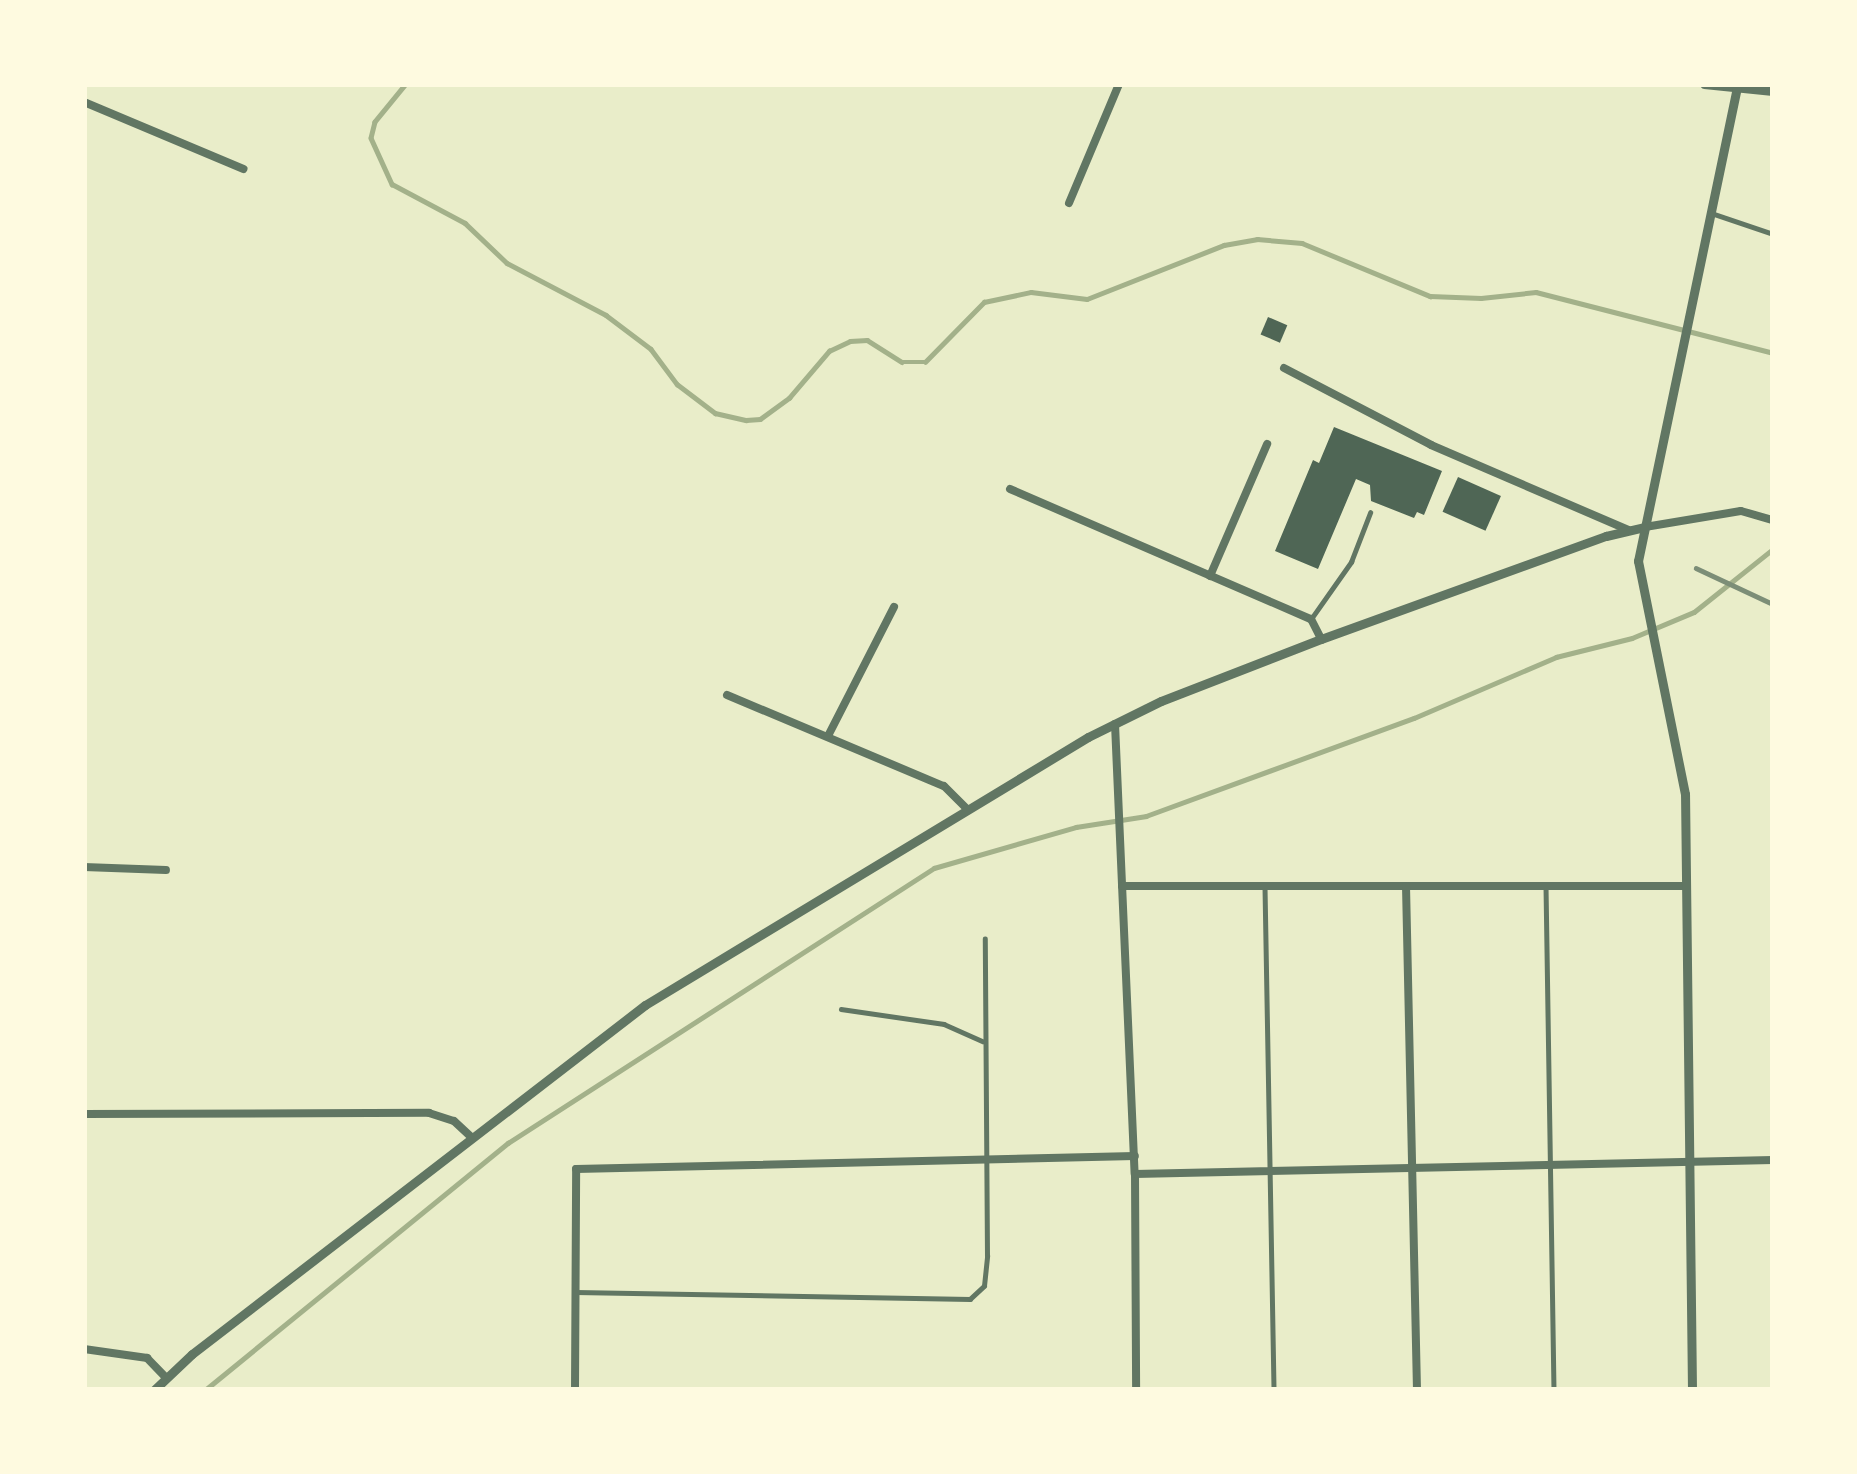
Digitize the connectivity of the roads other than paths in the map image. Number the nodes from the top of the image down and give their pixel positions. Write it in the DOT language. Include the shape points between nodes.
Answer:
graph roads {
  1 [pos="1119,84"];
  2 [pos="1704,84"];
  3 [pos="1737,89"];
  4 [pos="1773,92"];
  5 [pos="84,102"];
  6 [pos="243,169"];
  7 [pos="1069,203"];
  8 [pos="1711,213"];
  9 [pos="1773,234"];
  10 [pos="1284,368"];
  11 [pos="1267,444"];
  12 [pos="1010,489"];
  13 [pos="1370,513"];
  14 [pos="1773,520"];
  15 [pos="1645,527"];
  16 [pos="1629,531"];
  17 [pos="1210,577"];
  18 [pos="894,608"];
  19 [pos="1311,620"];
  20 [pos="1321,639"];
  21 [pos="727,695"];
  22 [pos="1115,722"];
  23 [pos="828,736"];
  24 [pos="968,810"];
  25 [pos="84,867"];
  26 [pos="166,870"];
  27 [pos="1122,886"];
  28 [pos="1265,886"];
  29 [pos="1406,886"];
  30 [pos="1546,886"];
  31 [pos="1683,886"];
  32 [pos="985,939"];
  33 [pos="841,1009"];
  34 [pos="982,1041"];
  35 [pos="84,1114"];
  36 [pos="472,1138"];
  37 [pos="1135,1156"];
  38 [pos="984,1159"];
  39 [pos="1773,1160"];
  40 [pos="1688,1162"];
  41 [pos="1550,1165"];
  42 [pos="1412,1167"];
  43 [pos="1270,1171"];
  44 [pos="1136,1174"];
  45 [pos="574,1292"];
  46 [pos="84,1349"];
  47 [pos="166,1378"];
  48 [pos="154,1390"];
  49 [pos="575,1390"];
  50 [pos="1136,1390"];
  51 [pos="1274,1390"];
  52 [pos="1417,1390"];
  53 [pos="1554,1390"];
  54 [pos="1692,1390"];
  1 -- 7 [label="street"];
  2 -- 3 [label="street"];
  3 -- 4 [label="street"];
  3 -- 8 [label="street"];
  5 -- 6 [label="street"];
  8 -- 9 [label="lane"];
  8 -- 15 [label="street"];
  10 -- 16 [label="street" via="1431,445"];
  11 -- 17 [label="street"];
  12 -- 17 [label="street"];
  13 -- 19 [label="lane" via="1351,562"];
  14 -- 15 [label="street" via="1741,511"];
  15 -- 16 [label="street"];
  15 -- 31 [label="street" via="1638,561 1685,794"];
  16 -- 20 [label="street"];
  17 -- 19 [label="street"];
  18 -- 23 [label="street"];
  19 -- 20 [label="street"];
  20 -- 22 [label="street"];
  21 -- 23 [label="street"];
  22 -- 24 [label="street"];
  22 -- 27 [label="street"];
  23 -- 24 [label="street" via="944,786"];
  24 -- 36 [label="street" via="645,1005"];
  25 -- 26 [label="street"];
  27 -- 28 [label="street"];
  27 -- 37 [label="street"];
  28 -- 29 [label="street"];
  28 -- 43 [label="lane"];
  29 -- 30 [label="street"];
  29 -- 42 [label="street"];
  30 -- 31 [label="street"];
  30 -- 41 [label="lane"];
  31 -- 40 [label="street"];
  32 -- 34 [label="lane"];
  33 -- 34 [label="lane" via="944,1024"];
  34 -- 38 [label="lane"];
  35 -- 36 [label="street" via="429,1114 454,1121"];
  36 -- 47 [label="street"];
  37 -- 38 [label="street"];
  37 -- 44 [label="street"];
  38 -- 45 [label="street" via="575,1169"];
  38 -- 45 [label="lane" via="987,1256 984,1286 970,1299"];
  39 -- 40 [label="street"];
  40 -- 41 [label="street"];
  40 -- 54 [label="street"];
  41 -- 42 [label="street"];
  41 -- 53 [label="lane"];
  42 -- 43 [label="street"];
  42 -- 52 [label="street"];
  43 -- 44 [label="street"];
  43 -- 51 [label="lane"];
  44 -- 50 [label="street"];
  45 -- 49 [label="street"];
  46 -- 47 [label="street" via="147,1358"];
  47 -- 48 [label="street"];
}
